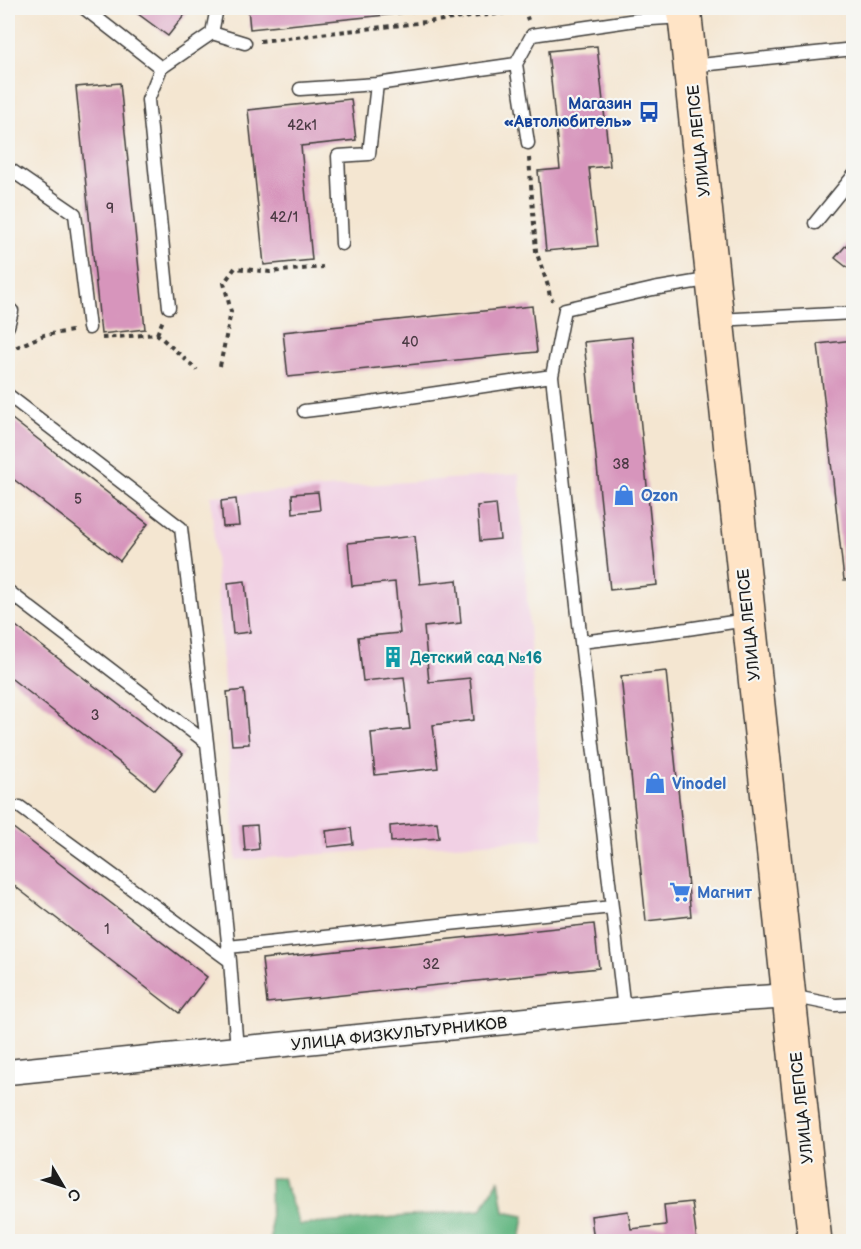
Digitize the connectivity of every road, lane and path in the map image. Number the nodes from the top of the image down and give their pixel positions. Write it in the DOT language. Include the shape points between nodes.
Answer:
graph roads {
  1 [pos="84,8"];
  2 [pos="217,8"];
  3 [pos="510,8"];
  4 [pos="684,12"];
  5 [pos="212,33"];
  6 [pos="245,43"];
  7 [pos="854,49"];
  8 [pos="516,64"];
  9 [pos="690,66"];
  10 [pos="161,68"];
  11 [pos="377,84"];
  12 [pos="300,89"];
  13 [pos="528,143"];
  14 [pos="8,168"];
  15 [pos="854,176"];
  16 [pos="815,223"];
  17 [pos="342,244"];
  18 [pos="322,267"];
  19 [pos="712,279"];
  20 [pos="550,297"];
  21 [pos="169,307"];
  22 [pos="8,308"];
  23 [pos="854,314"];
  24 [pos="716,320"];
  25 [pos="8,326"];
  26 [pos="89,328"];
  27 [pos="8,351"];
  28 [pos="220,366"];
  29 [pos="197,370"];
  30 [pos="552,376"];
  31 [pos="8,394"];
  32 [pos="303,411"];
  33 [pos="8,591"];
  34 [pos="748,620"];
  35 [pos="581,642"];
  36 [pos="207,743"];
  37 [pos="20,807"];
  38 [pos="612,907"];
  39 [pos="228,947"];
  40 [pos="230,961"];
  41 [pos="790,996"];
  42 [pos="854,1004"];
  43 [pos="624,1010"];
  44 [pos="237,1049"];
  45 [pos="8,1072"];
  46 [pos="815,1242"];
  1 -- 10 [label="lane"];
  2 -- 5 [label="lane"];
  3 -- 6 [label="path" via="505,13"];
  4 -- 8 [label="lane" via="532,35"];
  4 -- 9 [label="main road, УЛИЦА ЛЕПСЕ"];
  5 -- 6 [label="lane"];
  5 -- 10 [label="lane"];
  7 -- 9 [label="lane"];
  8 -- 11 [label="lane"];
  8 -- 13 [label="lane"];
  9 -- 19 [label="main road, УЛИЦА ЛЕПСЕ"];
  10 -- 21 [label="lane" via="148,100"];
  11 -- 12 [label="lane"];
  11 -- 17 [label="lane" via="369,154 338,156"];
  13 -- 20 [label="path" via="536,251"];
  14 -- 26 [label="lane" via="75,214"];
  15 -- 16 [label="lane"];
  18 -- 28 [label="path" via="270,272 235,268 224,283 231,312"];
  19 -- 24 [label="main road, УЛИЦА ЛЕПСЕ"];
  19 -- 30 [label="lane" via="565,309"];
  22 -- 25 [label="lane" via="12,311"];
  23 -- 24 [label="lane"];
  24 -- 34 [label="main road, УЛИЦА ЛЕПСЕ"];
  26 -- 27 [label="path" via="44,335"];
  26 -- 29 [label="path" via="94,339 158,334"];
  30 -- 32 [label="lane"];
  30 -- 35 [label="lane"];
  31 -- 36 [label="lane" via="181,528"];
  33 -- 36 [label="lane"];
  34 -- 35 [label="lane"];
  34 -- 41 [label="main road, УЛИЦА ЛЕПСЕ"];
  35 -- 38 [label="lane"];
  36 -- 39 [label="lane"];
  37 -- 40 [label="lane"];
  38 -- 39 [label="lane"];
  38 -- 43 [label="lane"];
  39 -- 40 [label="lane"];
  40 -- 44 [label="lane"];
  41 -- 42 [label="lane" via="835,1005"];
  41 -- 43 [label="street, УЛИЦА ФИЗКУЛЬТУРНИКОВ"];
  41 -- 46 [label="main road, УЛИЦА ЛЕПСЕ"];
  43 -- 44 [label="street, УЛИЦА ФИЗКУЛЬТУРНИКОВ"];
  44 -- 45 [label="street, УЛИЦА ФИЗКУЛЬТУРНИКОВ"];
}
